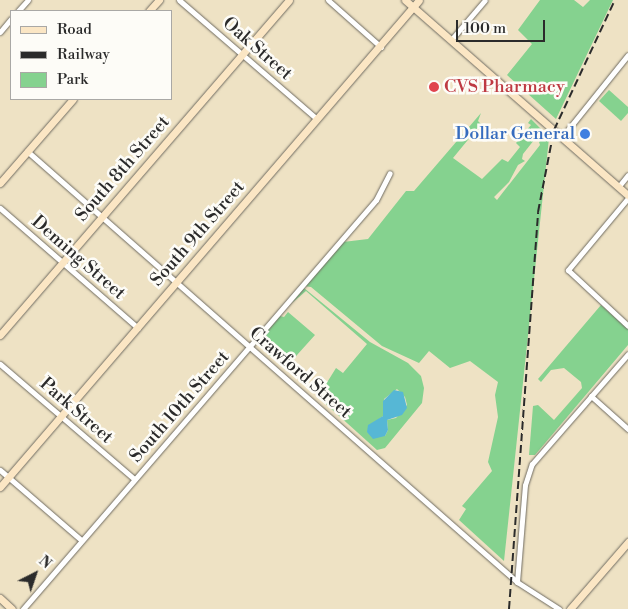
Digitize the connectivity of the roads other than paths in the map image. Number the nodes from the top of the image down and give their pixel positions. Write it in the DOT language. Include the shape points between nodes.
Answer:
graph roads {
  1 [pos="28,0"];
  2 [pos="159,0"];
  3 [pos="179,0"];
  4 [pos="289,0"];
  5 [pos="328,0"];
  6 [pos="405,0"];
  7 [pos="419,0"];
  8 [pos="485,0"];
  9 [pos="413,7"];
  10 [pos="19,10"];
  11 [pos="150,10"];
  12 [pos="10,20"];
  13 [pos="0,32"];
  14 [pos="451,40"];
  15 [pos="381,47"];
  16 [pos="243,55"];
  17 [pos="628,55"];
  18 [pos="72,100"];
  19 [pos="317,119"];
  20 [pos="562,137"];
  21 [pos="27,151"];
  22 [pos="390,173"];
  23 [pos="628,175"];
  24 [pos="0,183"];
  25 [pos="619,186"];
  26 [pos="628,196"];
  27 [pos="0,208"];
  28 [pos="101,217"];
  29 [pos="62,262"];
  30 [pos="175,282"];
  31 [pos="628,326"];
  32 [pos="138,328"];
  33 [pos="0,335"];
  34 [pos="250,347"];
  35 [pos="628,354"];
  36 [pos="0,364"];
  37 [pos="591,396"];
  38 [pos="60,416"];
  39 [pos="628,429"];
  40 [pos="0,470"];
  41 [pos="8,477"];
  42 [pos="134,479"];
  43 [pos="0,487"];
  44 [pos="81,540"];
  45 [pos="628,542"];
  46 [pos="517,582"];
  47 [pos="0,598"];
  48 [pos="12,609"];
  49 [pos="23,609"];
  50 [pos="560,609"];
  51 [pos="570,609"];
  1 -- 10 [label="street"];
  2 -- 11 [label="street"];
  3 -- 16 [label="street, Oak Street"];
  4 -- 16 [label="street, South 8th Street"];
  5 -- 15 [label="street"];
  6 -- 9 [label="street"];
  7 -- 9 [label="street, South 9th Street"];
  8 -- 14 [label="street"];
  9 -- 14 [label="street"];
  9 -- 15 [label="street, South 9th Street"];
  12 -- 13 [label="street"];
  14 -- 20 [label="street"];
  15 -- 19 [label="street, South 9th Street"];
  16 -- 19 [label="street, Oak Street"];
  16 -- 28 [label="street, South 8th Street"];
  17 -- 20 [label="street"];
  18 -- 21 [label="street"];
  19 -- 30 [label="street, South 9th Street"];
  20 -- 25 [label="street"];
  21 -- 24 [label="street"];
  21 -- 28 [label="street, Crawford Street"];
  22 -- 34 [label="street, South 10th Street" via="376,200"];
  23 -- 25 [label="street"];
  25 -- 26 [label="street"];
  26 -- 31 [label="street" via="568,270"];
  27 -- 29 [label="street, Deming Street"];
  28 -- 29 [label="street, South 8th Street"];
  28 -- 30 [label="street, Crawford Street"];
  29 -- 32 [label="street, Deming Street"];
  29 -- 33 [label="street, South 8th Street"];
  30 -- 32 [label="street, South 9th Street"];
  30 -- 34 [label="street, Crawford Street"];
  32 -- 38 [label="street, South 9th Street"];
  34 -- 42 [label="street, South 10th Street"];
  34 -- 46 [label="street, Crawford Street"];
  35 -- 37 [label="street"];
  36 -- 38 [label="street, Park Street"];
  37 -- 39 [label="street"];
  37 -- 46 [label="street" via="532,464 528,474"];
  38 -- 41 [label="street, South 9th Street"];
  38 -- 42 [label="street, Park Street"];
  40 -- 41 [label="street"];
  41 -- 43 [label="street, South 9th Street"];
  41 -- 44 [label="street"];
  42 -- 44 [label="street, South 10th Street"];
  44 -- 49 [label="street, South 10th Street"];
  45 -- 51 [label="street"];
  46 -- 50 [label="street, Crawford Street"];
  47 -- 48 [label="street"];
}
